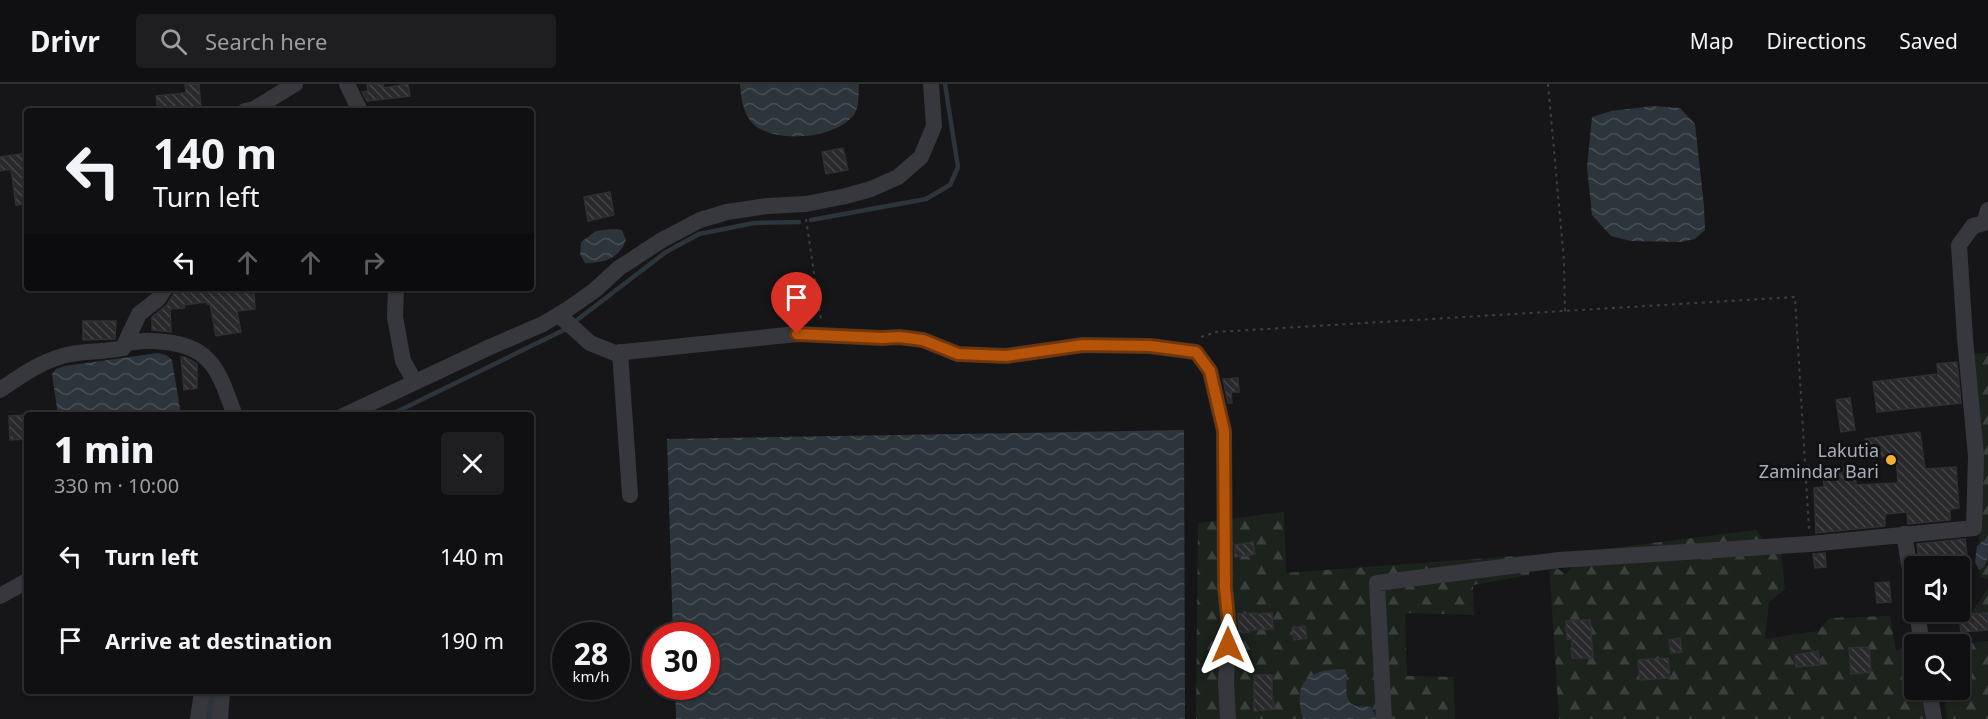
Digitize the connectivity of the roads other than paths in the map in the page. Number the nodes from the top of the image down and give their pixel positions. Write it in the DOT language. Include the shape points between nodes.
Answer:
graph roads {
  1 [pos="295,84"];
  2 [pos="347,84"];
  3 [pos="931,84"];
  4 [pos="256,108"];
  5 [pos="359,108"];
  6 [pos="1987,219"];
  7 [pos="163,291"];
  8 [pos="396,291"];
  9 [pos="559,315"];
  10 [pos="125,343"];
  11 [pos="620,352"];
  12 [pos="415,382"];
  13 [pos="0,390"];
  14 [pos="234,412"];
  15 [pos="351,412"];
  16 [pos="630,495"];
  17 [pos="1904,534"];
  18 [pos="1908,556"];
  19 [pos="24,584"];
  20 [pos="0,596"];
  21 [pos="202,694"];
  22 [pos="222,694"];
  23 [pos="1931,700"];
  24 [pos="198,719"];
  25 [pos="220,719"];
  26 [pos="1228,719"];
  27 [pos="1384,719"];
  28 [pos="1934,719"];
  1 -- 4 [label="street"];
  2 -- 5 [label="street"];
  3 -- 9 [label="street" via="934,126 921,157 898,177 871,189 806,204 727,212 700,220 619,268"];
  6 -- 17 [label="street" via="1973,226 1959,245 1976,456 1974,528"];
  7 -- 10 [label="street" via="139,314"];
  8 -- 12 [label="street" via="395,317 403,361"];
  9 -- 11 [label="street" via="590,343"];
  9 -- 12 [label="street"];
  10 -- 13 [label="street" via="123,348 53,360 30,369"];
  10 -- 14 [label="street" via="175,343 205,355 223,384"];
  11 -- 16 [label="street"];
  11 -- 26 [label="street" via="824,334 923,340 958,354 1006,356 1083,345 1150,346 1196,352 1210,371 1224,431"];
  12 -- 15 [label="street"];
  17 -- 18 [label="street"];
  17 -- 27 [label="street" via="1559,560 1377,583"];
  19 -- 20 [label="street"];
  21 -- 24 [label="street"];
  22 -- 25 [label="street"];
  23 -- 28 [label="street"];
}
